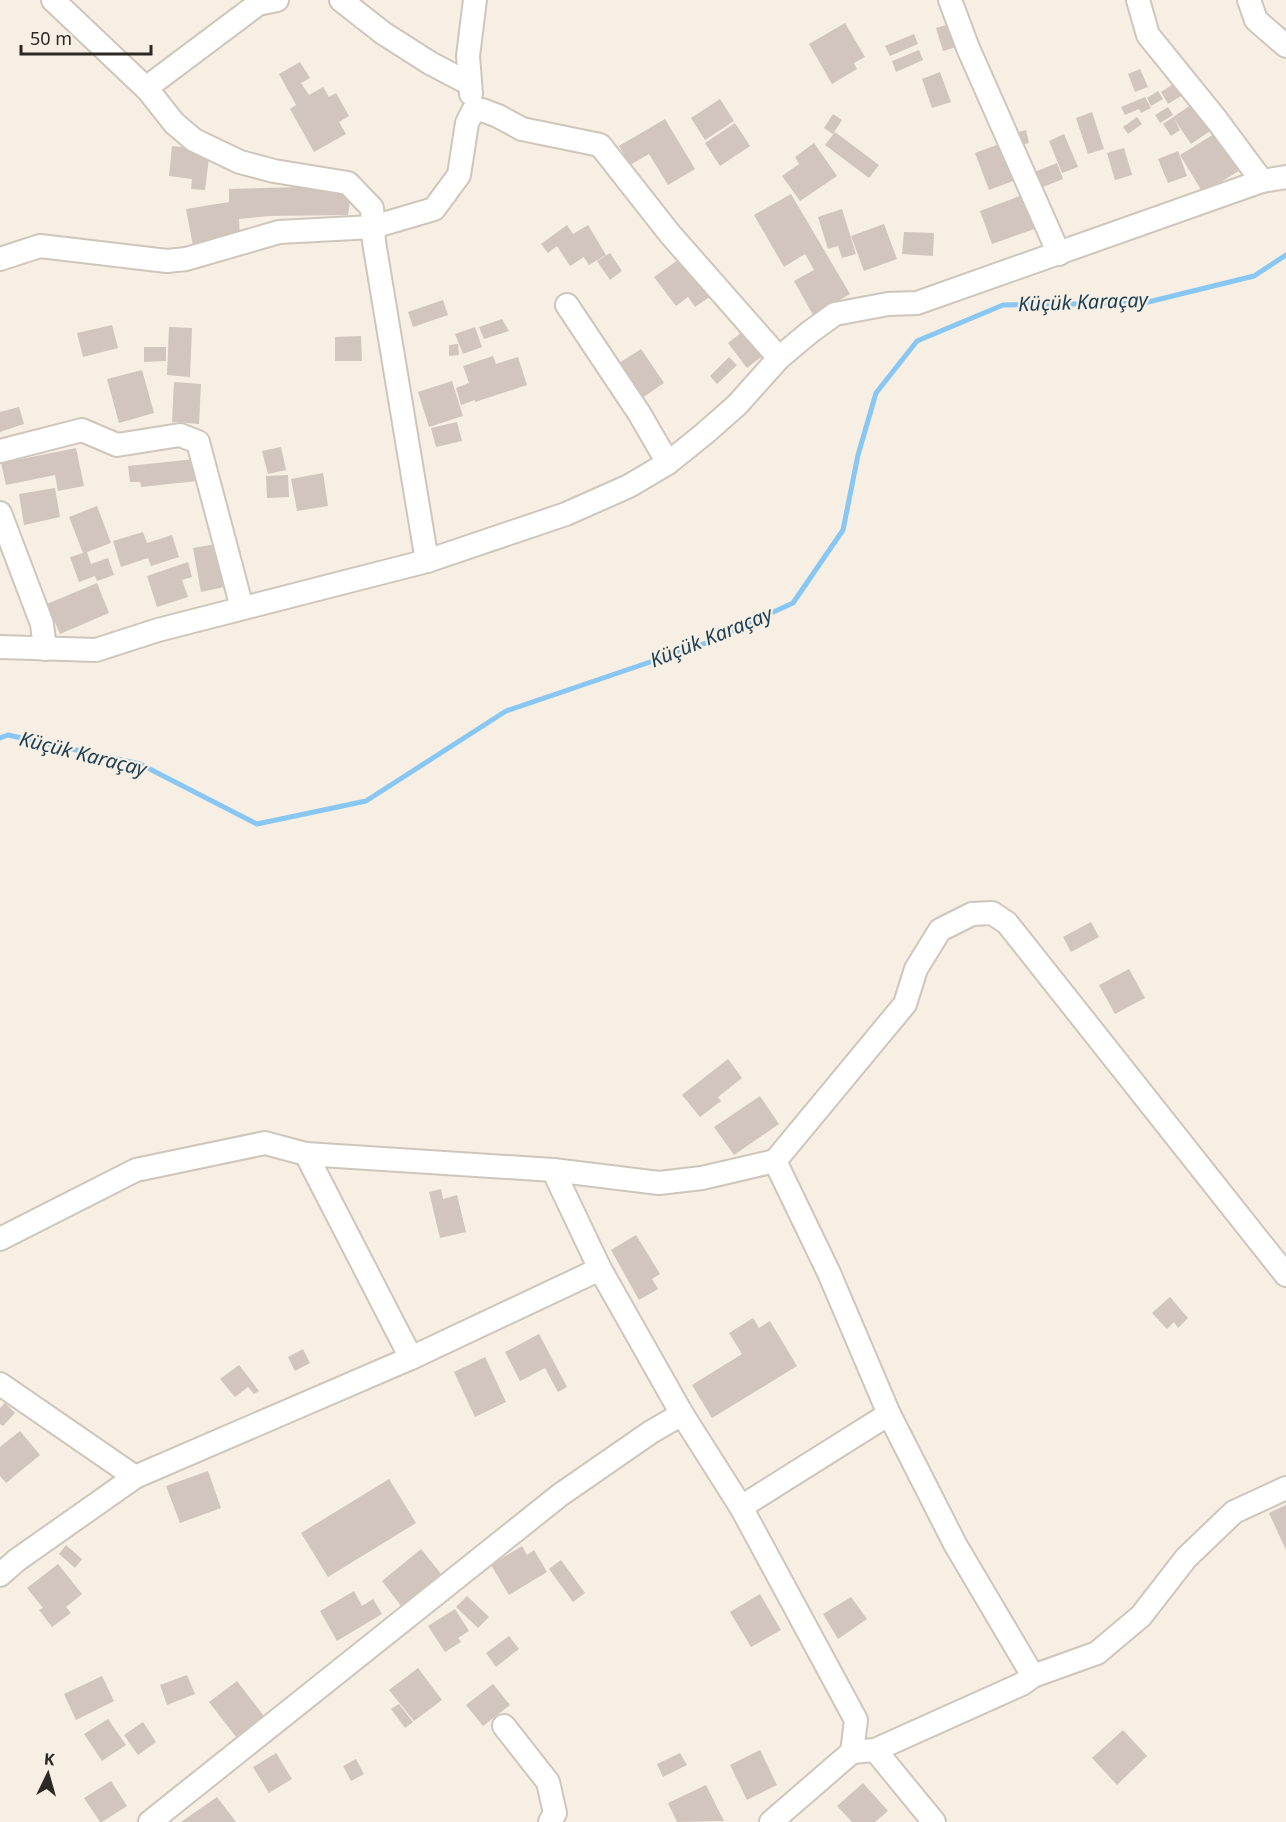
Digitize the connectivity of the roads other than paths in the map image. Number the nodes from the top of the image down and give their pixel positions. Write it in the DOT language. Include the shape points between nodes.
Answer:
graph roads {
  1 [pos="53,0"];
  2 [pos="277,0"];
  3 [pos="341,0"];
  4 [pos="474,0"];
  5 [pos="950,0"];
  6 [pos="1138,0"];
  7 [pos="1248,0"];
  8 [pos="1286,46"];
  9 [pos="470,84"];
  10 [pos="146,88"];
  11 [pos="473,111"];
  12 [pos="1286,177"];
  13 [pos="1262,181"];
  14 [pos="373,227"];
  15 [pos="1059,254"];
  16 [pos="0,259"];
  17 [pos="567,305"];
  18 [pos="779,358"];
  19 [pos="0,451"];
  20 [pos="668,463"];
  21 [pos="0,513"];
  22 [pos="427,561"];
  23 [pos="242,608"];
  24 [pos="0,647"];
  25 [pos="45,649"];
  26 [pos="306,1154"];
  27 [pos="775,1161"];
  28 [pos="553,1170"];
  29 [pos="0,1239"];
  30 [pos="600,1269"];
  31 [pos="1286,1275"];
  32 [pos="411,1358"];
  33 [pos="0,1384"];
  34 [pos="682,1414"];
  35 [pos="889,1414"];
  36 [pos="135,1477"];
  37 [pos="1286,1488"];
  38 [pos="741,1507"];
  39 [pos="0,1575"];
  40 [pos="1033,1676"];
  41 [pos="504,1726"];
  42 [pos="863,1751"];
  43 [pos="150,1822"];
  44 [pos="550,1822"];
  45 [pos="771,1822"];
  46 [pos="934,1822"];
  1 -- 10 [label="street"];
  2 -- 10 [label="street" via="258,4"];
  3 -- 9 [label="street" via="383,33"];
  4 -- 9 [label="street" via="468,56"];
  5 -- 15 [label="street"];
  6 -- 13 [label="street" via="1148,35"];
  7 -- 8 [label="street" via="1256,20"];
  9 -- 11 [label="street"];
  10 -- 14 [label="street" via="174,123 194,140 240,162 348,183 372,208"];
  11 -- 14 [label="street" via="467,123 459,175 434,209"];
  11 -- 18 [label="street" via="482,110 522,129 600,145 670,234"];
  12 -- 13 [label="street"];
  13 -- 15 [label="street"];
  14 -- 16 [label="street" via="279,232 167,261 40,246"];
  14 -- 22 [label="street"];
  15 -- 18 [label="street" via="917,303 835,314"];
  17 -- 20 [label="street"];
  18 -- 20 [label="street" via="737,405"];
  19 -- 23 [label="street" via="82,430 117,445 180,435 198,442"];
  20 -- 22 [label="street" via="629,486 566,514"];
  21 -- 25 [label="street" via="42,624"];
  22 -- 23 [label="street"];
  23 -- 25 [label="street" via="96,650"];
  24 -- 25 [label="street"];
  26 -- 28 [label="street"];
  26 -- 29 [label="street" via="266,1143 136,1170"];
  26 -- 32 [label="street"];
  27 -- 28 [label="street" via="702,1178 659,1183"];
  27 -- 31 [label="street" via="905,1004 916,969 940,930 972,914 992,913 1006,923"];
  27 -- 35 [label="street" via="829,1273"];
  28 -- 30 [label="street"];
  30 -- 32 [label="street"];
  30 -- 34 [label="street"];
  32 -- 36 [label="street"];
  33 -- 36 [label="street"];
  34 -- 38 [label="street"];
  34 -- 43 [label="street" via="560,1495"];
  35 -- 38 [label="street"];
  35 -- 40 [label="street" via="955,1544"];
  36 -- 39 [label="street"];
  37 -- 40 [label="street" via="1234,1512 1186,1558 1141,1616 1096,1653"];
  38 -- 42 [label="street" via="856,1720"];
  40 -- 42 [label="street"];
  41 -- 44 [label="street" via="549,1782 555,1813"];
  42 -- 45 [label="street"];
  42 -- 46 [label="street"];
}
